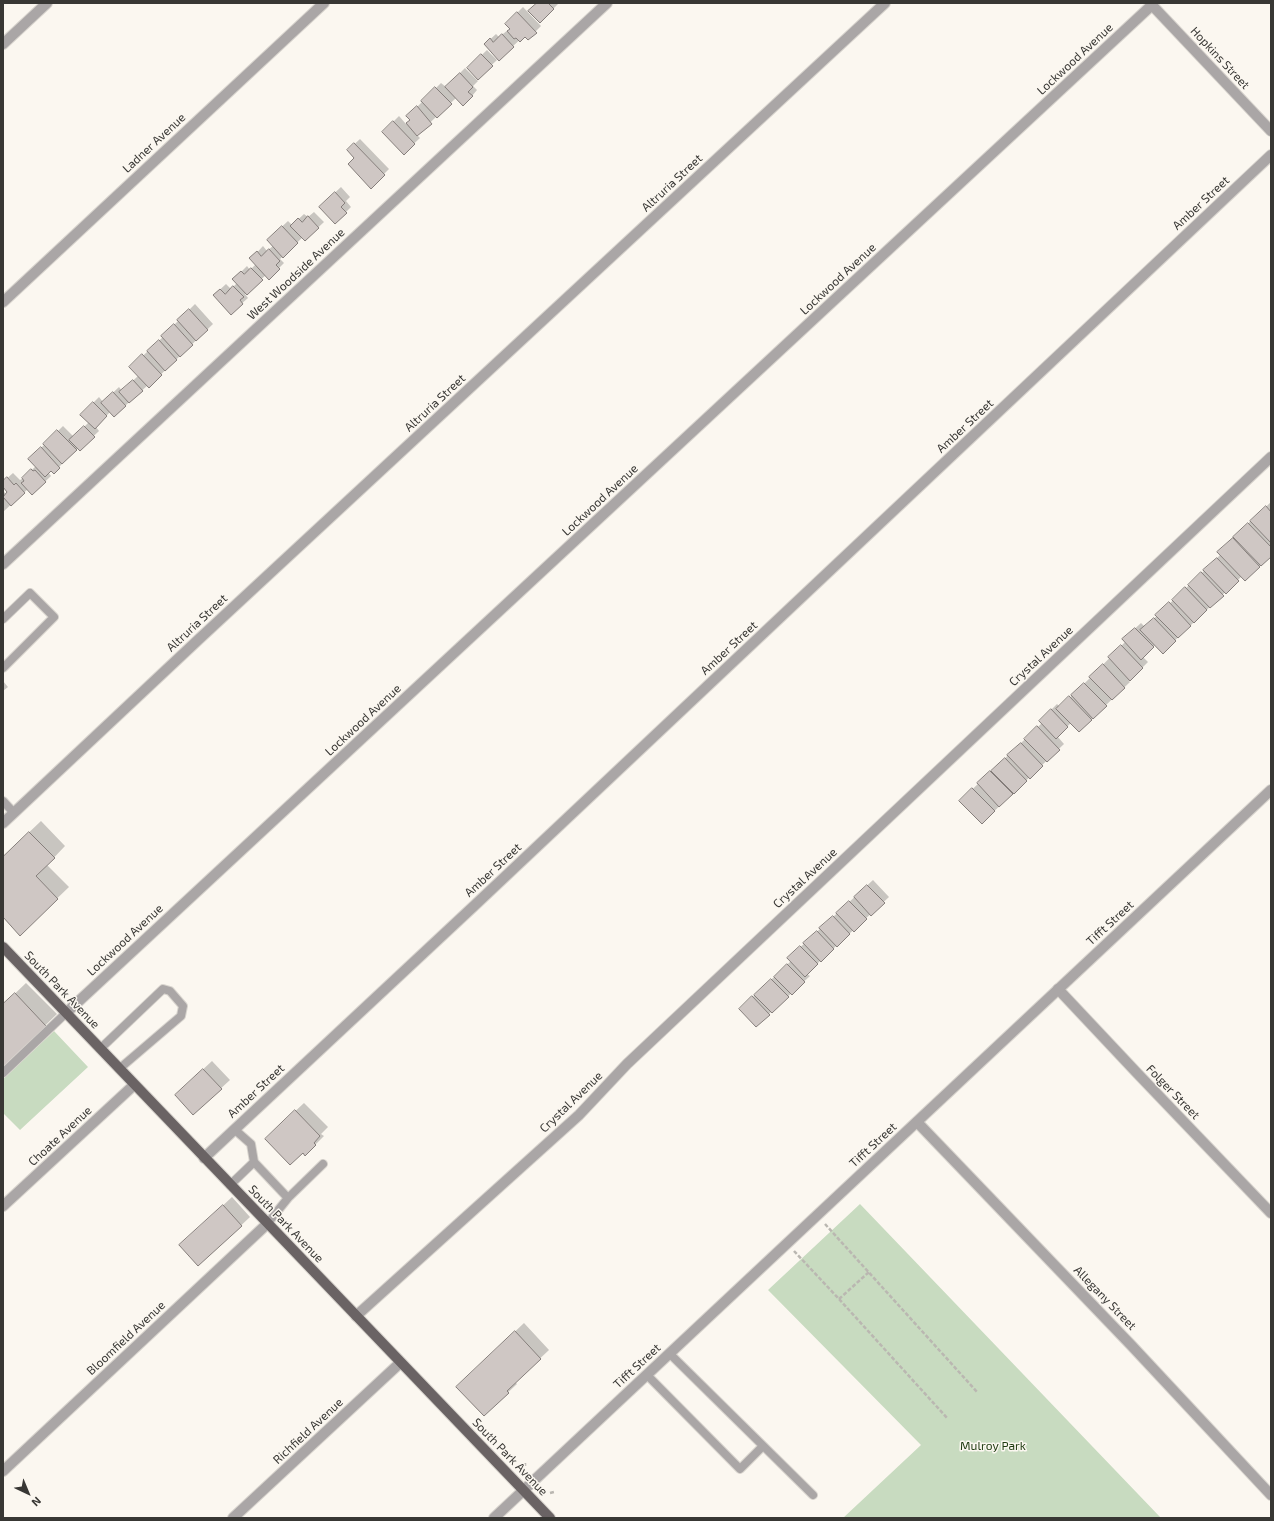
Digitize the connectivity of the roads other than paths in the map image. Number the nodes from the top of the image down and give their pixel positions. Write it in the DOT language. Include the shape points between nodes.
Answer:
graph roads {
  1 [pos="47,3"];
  2 [pos="324,3"];
  3 [pos="606,3"];
  4 [pos="885,3"];
  5 [pos="1151,4"];
  6 [pos="3,44"];
  7 [pos="1271,131"];
  8 [pos="1271,155"];
  9 [pos="3,302"];
  10 [pos="1271,457"];
  11 [pos="3,564"];
  12 [pos="3,619"];
  13 [pos="3,668"];
  14 [pos="1271,790"];
  15 [pos="3,801"];
  16 [pos="14,813"];
  17 [pos="3,823"];
  18 [pos="3,947"];
  19 [pos="1058,989"];
  20 [pos="66,1013"];
  21 [pos="100,1049"];
  22 [pos="119,1069"];
  23 [pos="3,1073"];
  24 [pos="134,1085"];
  25 [pos="917,1122"];
  26 [pos="234,1129"];
  27 [pos="204,1158"];
  28 [pos="254,1162"];
  29 [pos="322,1164"];
  30 [pos="230,1185"];
  31 [pos="288,1198"];
  32 [pos="3,1206"];
  33 [pos="1271,1213"];
  34 [pos="267,1224"];
  35 [pos="356,1316"];
  36 [pos="670,1354"];
  37 [pos="400,1363"];
  38 [pos="647,1375"];
  39 [pos="763,1446"];
  40 [pos="3,1471"];
  41 [pos="524,1490"];
  42 [pos="813,1495"];
  43 [pos="1271,1495"];
  44 [pos="233,1518"];
  45 [pos="494,1518"];
  46 [pos="550,1518"];
  1 -- 6 [label="street"];
  2 -- 9 [label="street, Ladner Avenue"];
  3 -- 11 [label="street, West Woodside Avenue"];
  4 -- 16 [label="street, Altruria Street"];
  5 -- 7 [label="street, Hopkins Street"];
  5 -- 20 [label="street, Lockwood Avenue"];
  8 -- 26 [label="street, Amber Street"];
  10 -- 35 [label="street, Crystal Avenue" via="627,1064 579,1115"];
  12 -- 13 [label="lane" via="30,594 54,617"];
  14 -- 19 [label="street, Tifft Street"];
  15 -- 16 [label="lane"];
  16 -- 17 [label="street, Altruria Street"];
  18 -- 20 [label="main road, South Park Avenue"];
  19 -- 25 [label="street, Tifft Street"];
  19 -- 33 [label="street, Folger Street"];
  20 -- 21 [label="main road, South Park Avenue"];
  20 -- 23 [label="lane"];
  21 -- 22 [label="main road, South Park Avenue"];
  21 -- 22 [label="lane" via="163,989 170,991 183,1006 181,1016"];
  22 -- 24 [label="main road, South Park Avenue"];
  24 -- 27 [label="main road, South Park Avenue"];
  24 -- 32 [label="street, Choate Avenue"];
  25 -- 36 [label="street, Tifft Street"];
  25 -- 43 [label="street, Allegany Street" via="1131,1344"];
  26 -- 27 [label="street, Amber Street"];
  26 -- 28 [label="lane" via="250,1144"];
  27 -- 30 [label="main road, South Park Avenue"];
  28 -- 30 [label="lane"];
  28 -- 31 [label="lane"];
  29 -- 31 [label="lane"];
  30 -- 34 [label="main road, South Park Avenue"];
  31 -- 34 [label="lane"];
  34 -- 35 [label="main road, South Park Avenue"];
  34 -- 40 [label="street, Bloomfield Avenue"];
  35 -- 37 [label="main road, South Park Avenue"];
  36 -- 38 [label="street, Tifft Street"];
  36 -- 39 [label="lane"];
  37 -- 41 [label="main road, South Park Avenue"];
  37 -- 44 [label="street, Richfield Avenue"];
  38 -- 39 [label="lane" via="740,1469"];
  38 -- 41 [label="street, Tifft Street"];
  39 -- 42 [label="lane"];
  41 -- 45 [label="street, Tifft Street"];
  41 -- 46 [label="main road, South Park Avenue"];
}
